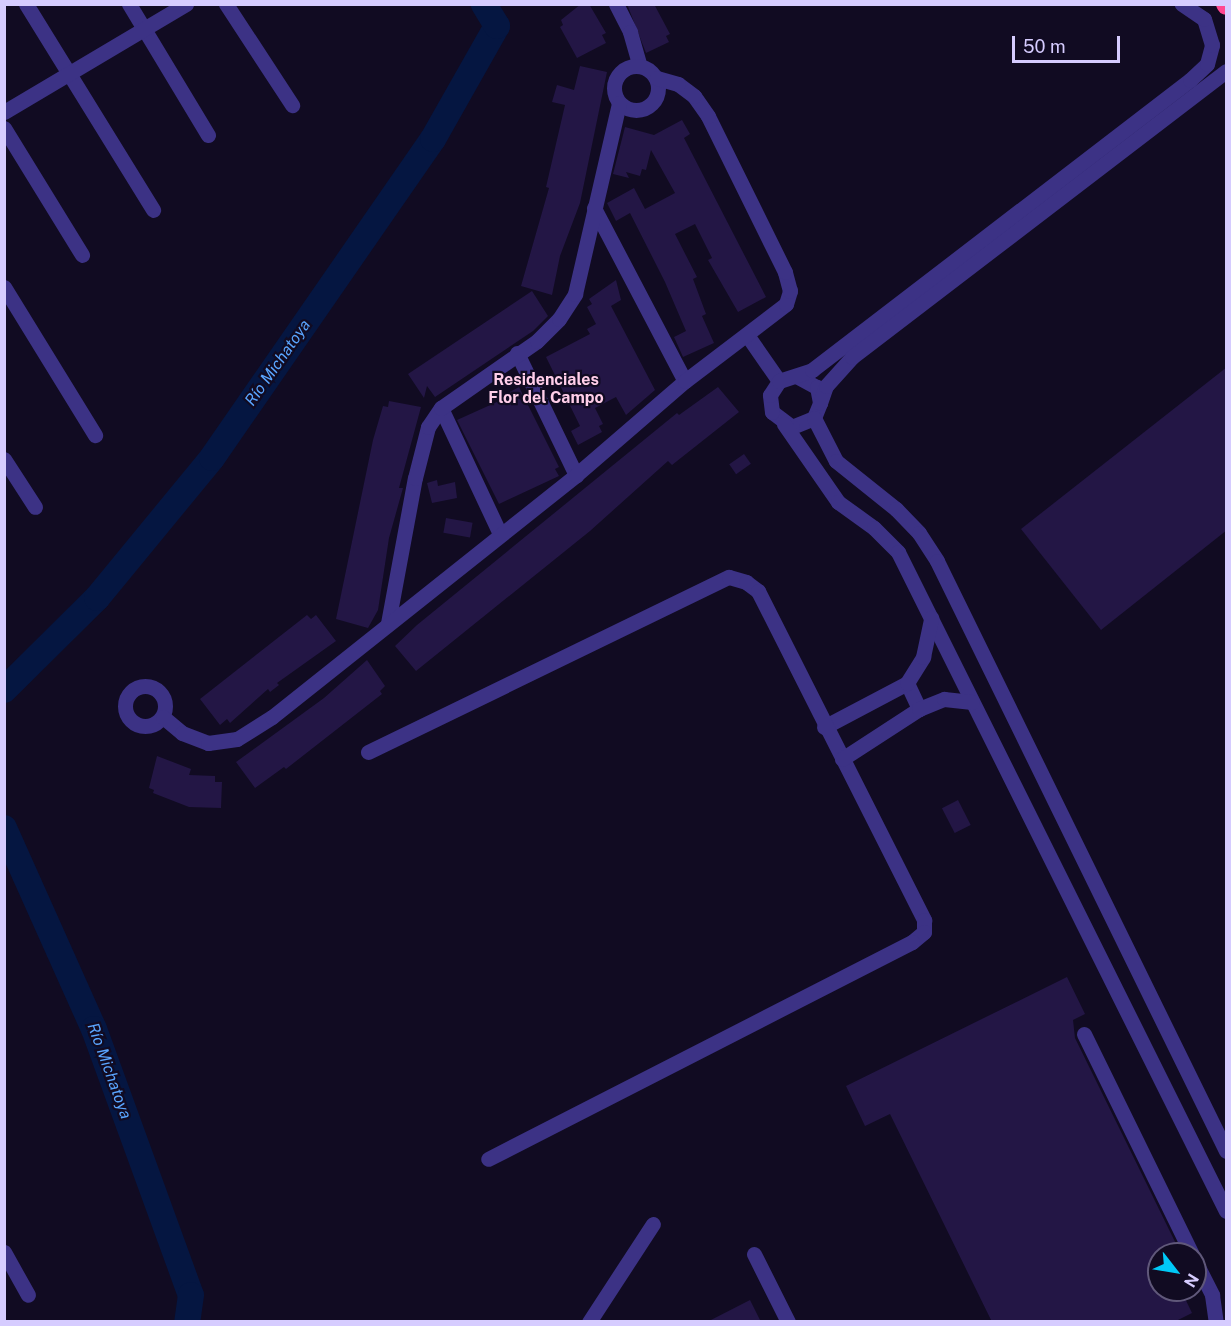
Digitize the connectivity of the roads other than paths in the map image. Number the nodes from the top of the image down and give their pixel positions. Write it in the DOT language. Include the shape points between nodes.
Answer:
graph roads {
  1 [pos="26,4"];
  2 [pos="129,4"];
  3 [pos="186,4"];
  4 [pos="226,4"];
  5 [pos="616,4"];
  6 [pos="1182,4"];
  7 [pos="143,28"];
  8 [pos="640,66"];
  9 [pos="1227,71"];
  10 [pos="68,75"];
  11 [pos="657,78"];
  12 [pos="619,103"];
  13 [pos="292,105"];
  14 [pos="4,112"];
  15 [pos="4,128"];
  16 [pos="208,135"];
  17 [pos="594,208"];
  18 [pos="153,210"];
  19 [pos="82,255"];
  20 [pos="4,287"];
  21 [pos="747,335"];
  22 [pos="517,353"];
  23 [pos="796,376"];
  24 [pos="685,381"];
  25 [pos="779,381"];
  26 [pos="441,408"];
  27 [pos="817,410"];
  28 [pos="784,424"];
  29 [pos="95,435"];
  30 [pos="4,459"];
  31 [pos="576,475"];
  32 [pos="35,507"];
  33 [pos="500,534"];
  34 [pos="932,618"];
  35 [pos="388,623"];
  36 [pos="907,684"];
  37 [pos="972,702"];
  38 [pos="919,709"];
  39 [pos="163,717"];
  40 [pos="824,727"];
  41 [pos="368,752"];
  42 [pos="842,759"];
  43 [pos="1084,1034"];
  44 [pos="1227,1150"];
  45 [pos="488,1159"];
  46 [pos="1227,1211"];
  47 [pos="653,1224"];
  48 [pos="1186,1242"];
  49 [pos="4,1252"];
  50 [pos="754,1254"];
  51 [pos="1207,1285"];
  52 [pos="28,1295"];
  53 [pos="589,1322"];
  54 [pos="789,1322"];
  55 [pos="1216,1322"];
  1 -- 10 [label="street"];
  2 -- 7 [label="street"];
  3 -- 7 [label="street"];
  4 -- 13 [label="street"];
  5 -- 8 [label="street"];
  6 -- 23 [label="street" via="1204,19 1212,45 1207,64 812,370"];
  7 -- 10 [label="street"];
  7 -- 16 [label="street"];
  8 -- 11 [label="street"];
  8 -- 12 [label="street" via="626,69 617,78 614,91"];
  9 -- 27 [label="street" via="852,357 826,386"];
  10 -- 14 [label="street"];
  10 -- 18 [label="street"];
  11 -- 12 [label="street" via="656,99 645,109 631,110"];
  11 -- 21 [label="street" via="678,84 694,96 708,116 785,272 790,291 786,304"];
  12 -- 17 [label="street"];
  15 -- 19 [label="street"];
  17 -- 22 [label="street" via="575,294 559,319"];
  17 -- 24 [label="street"];
  20 -- 29 [label="street"];
  21 -- 24 [label="street"];
  21 -- 25 [label="street"];
  22 -- 26 [label="street"];
  22 -- 31 [label="street"];
  23 -- 25 [label="street"];
  23 -- 27 [label="street" via="817,387"];
  24 -- 31 [label="street"];
  25 -- 28 [label="street" via="770,395 770,404"];
  26 -- 33 [label="street"];
  26 -- 35 [label="street" via="428,427 415,478"];
  27 -- 28 [label="street" via="800,426"];
  27 -- 44 [label="street" via="836,461 896,509 919,533 937,561"];
  28 -- 34 [label="street" via="838,502 874,528 898,552"];
  30 -- 32 [label="street"];
  31 -- 33 [label="street"];
  33 -- 35 [label="street"];
  34 -- 36 [label="street" via="923,657"];
  34 -- 37 [label="street"];
  35 -- 39 [label="street" via="272,717 237,739 208,743 182,733"];
  36 -- 38 [label="street"];
  36 -- 40 [label="street"];
  37 -- 38 [label="street" via="944,699"];
  37 -- 46 [label="street"];
  38 -- 42 [label="street"];
  40 -- 41 [label="street" via="758,591 729,577"];
  40 -- 42 [label="street"];
  42 -- 45 [label="street" via="924,920 924,932 912,942"];
  43 -- 48 [label="street"];
  47 -- 53 [label="street"];
  49 -- 52 [label="street"];
  50 -- 54 [label="street"];
  51 -- 55 [label="street"];
}
